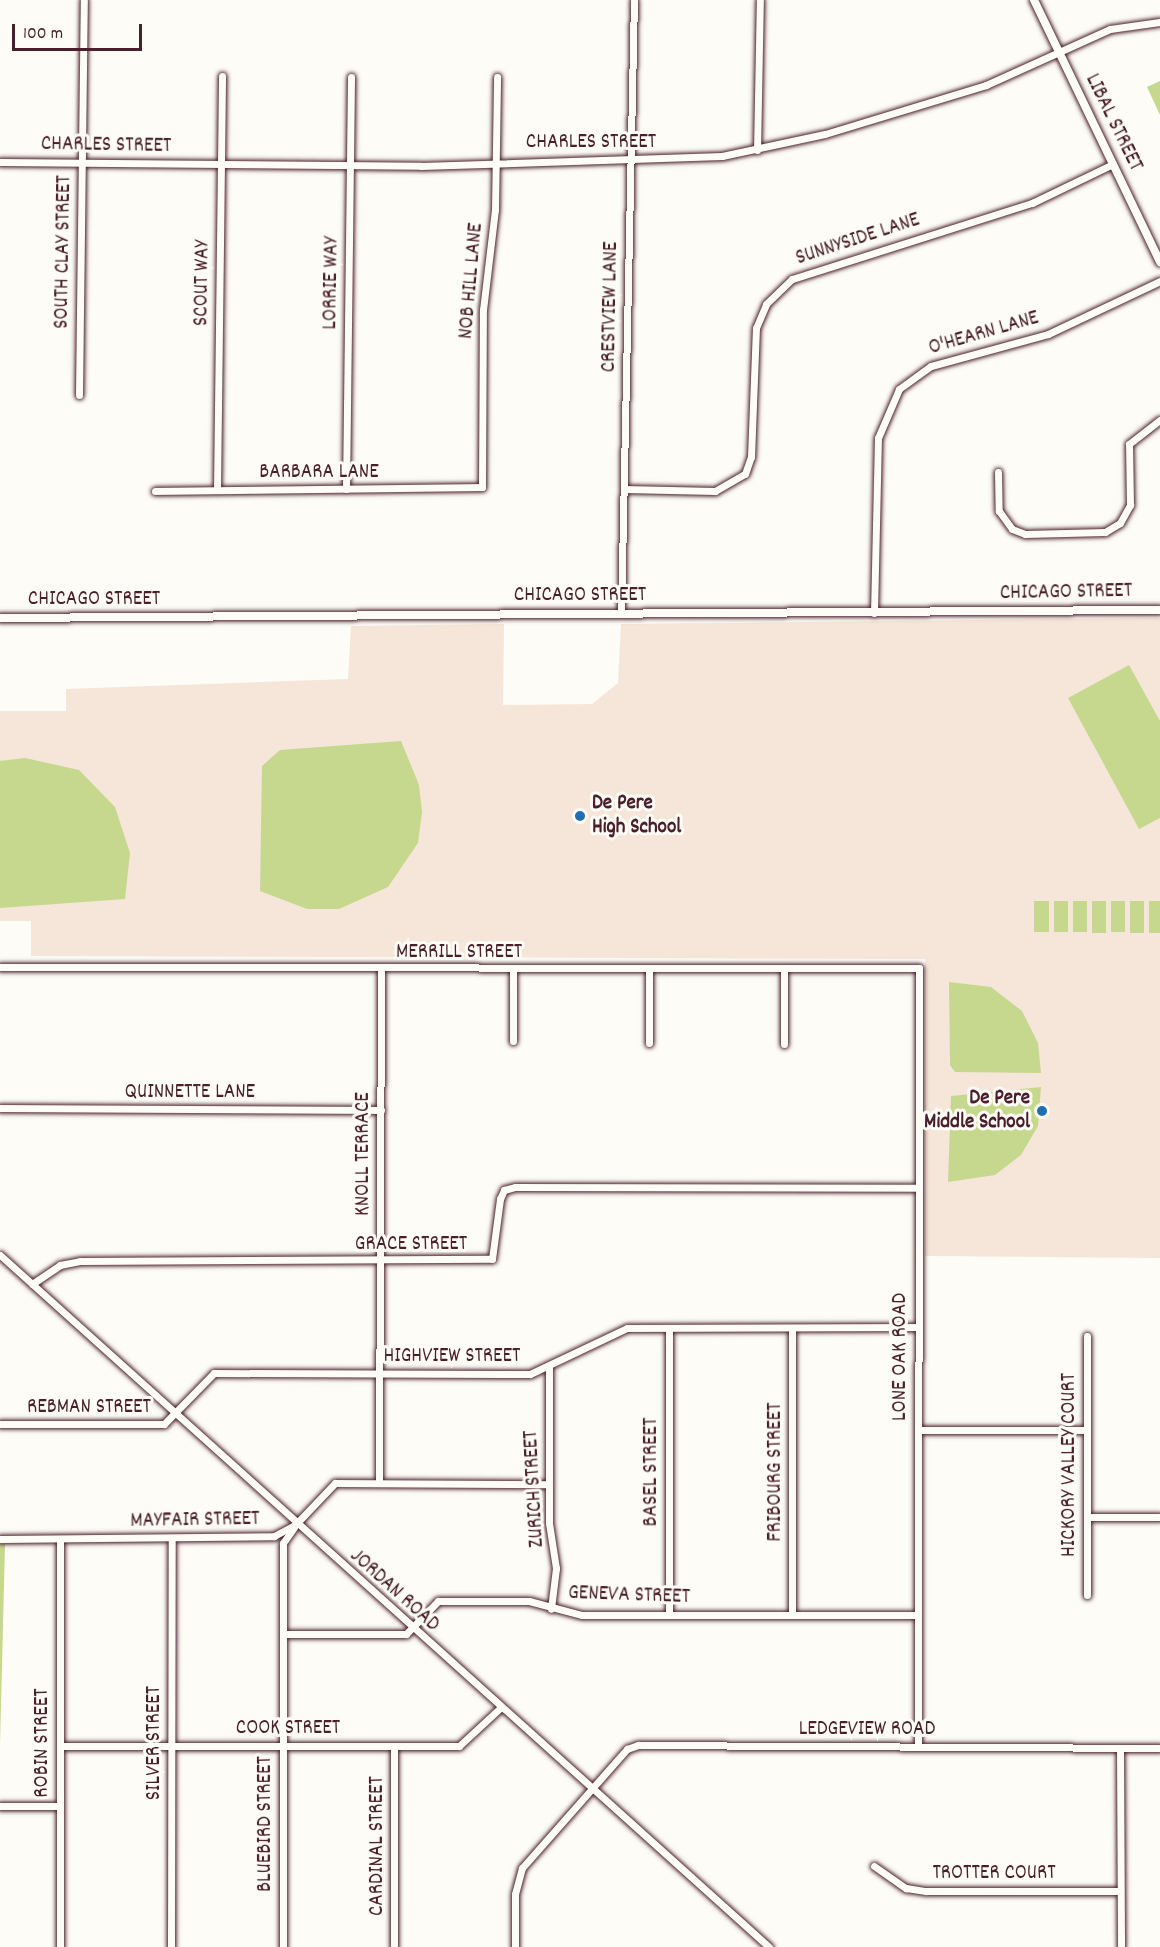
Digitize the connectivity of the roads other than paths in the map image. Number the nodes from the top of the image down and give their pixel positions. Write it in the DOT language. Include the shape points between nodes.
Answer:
graph roads {
  1 [pos="84,0"];
  2 [pos="634,0"];
  3 [pos="760,0"];
  4 [pos="1034,0"];
  5 [pos="1160,22"];
  6 [pos="1058,50"];
  7 [pos="222,76"];
  8 [pos="351,77"];
  9 [pos="497,77"];
  10 [pos="757,150"];
  11 [pos="496,159"];
  12 [pos="631,159"];
  13 [pos="0,162"];
  14 [pos="82,162"];
  15 [pos="221,164"];
  16 [pos="1113,164"];
  17 [pos="350,165"];
  18 [pos="1160,262"];
  19 [pos="1160,281"];
  20 [pos="79,395"];
  21 [pos="1160,420"];
  22 [pos="998,472"];
  23 [pos="482,487"];
  24 [pos="346,489"];
  25 [pos="624,489"];
  26 [pos="217,490"];
  27 [pos="155,491"];
  28 [pos="1160,610"];
  29 [pos="874,613"];
  30 [pos="621,614"];
  31 [pos="0,618"];
  32 [pos="0,967"];
  33 [pos="919,968"];
  34 [pos="381,969"];
  35 [pos="513,969"];
  36 [pos="649,969"];
  37 [pos="784,969"];
  38 [pos="513,1041"];
  39 [pos="649,1042"];
  40 [pos="784,1044"];
  41 [pos="0,1108"];
  42 [pos="381,1110"];
  43 [pos="918,1188"];
  44 [pos="0,1255"];
  45 [pos="380,1262"];
  46 [pos="32,1284"];
  47 [pos="918,1327"];
  48 [pos="669,1328"];
  49 [pos="792,1328"];
  50 [pos="1087,1336"];
  51 [pos="549,1368"];
  52 [pos="380,1374"];
  53 [pos="175,1416"];
  54 [pos="0,1424"];
  55 [pos="918,1430"];
  56 [pos="1087,1430"];
  57 [pos="379,1483"];
  58 [pos="549,1484"];
  59 [pos="1087,1517"];
  60 [pos="1160,1517"];
  61 [pos="295,1525"];
  62 [pos="172,1538"];
  63 [pos="0,1539"];
  64 [pos="60,1539"];
  65 [pos="1087,1595"];
  66 [pos="551,1609"];
  67 [pos="669,1615"];
  68 [pos="792,1615"];
  69 [pos="918,1615"];
  70 [pos="413,1629"];
  71 [pos="283,1634"];
  72 [pos="501,1708"];
  73 [pos="60,1746"];
  74 [pos="171,1746"];
  75 [pos="283,1746"];
  76 [pos="394,1746"];
  77 [pos="918,1747"];
  78 [pos="1120,1748"];
  79 [pos="1160,1748"];
  80 [pos="591,1788"];
  81 [pos="0,1806"];
  82 [pos="60,1806"];
  83 [pos="874,1866"];
  84 [pos="1120,1891"];
  85 [pos="60,1947"];
  86 [pos="171,1947"];
  87 [pos="283,1947"];
  88 [pos="394,1947"];
  89 [pos="515,1947"];
  90 [pos="769,1947"];
  91 [pos="1121,1947"];
  1 -- 14 [label="street, SOUTH CLAY STREET"];
  2 -- 12 [label="street, CRESTVIEW LANE"];
  3 -- 10 [label="street"];
  4 -- 6 [label="street, LIBAL STREET"];
  5 -- 6 [label="street, CHARLES STREET" via="1110,29"];
  6 -- 10 [label="street, CHARLES STREET" via="986,85"];
  6 -- 16 [label="street, LIBAL STREET"];
  7 -- 15 [label="street, SCOUT WAY"];
  8 -- 17 [label="street, LORRIE WAY"];
  9 -- 11 [label="street, NOB HILL LANE"];
  10 -- 12 [label="street, CHARLES STREET"];
  11 -- 12 [label="street, CHARLES STREET"];
  11 -- 17 [label="street, CHARLES STREET"];
  11 -- 23 [label="street, NOB HILL LANE" via="484,301"];
  12 -- 25 [label="street, CRESTVIEW LANE"];
  13 -- 14 [label="street, CHARLES STREET"];
  14 -- 15 [label="street, CHARLES STREET"];
  14 -- 20 [label="street, SOUTH CLAY STREET"];
  15 -- 17 [label="street, CHARLES STREET"];
  15 -- 26 [label="street, SCOUT WAY"];
  16 -- 18 [label="street, LIBAL STREET"];
  16 -- 25 [label="street, SUNNYSIDE LANE" via="1032,203 792,279 766,304 756,328 751,458 745,474 715,491"];
  17 -- 24 [label="street, LORRIE WAY"];
  19 -- 29 [label="street, O'HEARN LANE" via="1048,334 931,366 898,389 878,438"];
  21 -- 22 [label="street" via="1129,444 1130,505 1120,523 1105,532 1025,534 1012,529 999,511"];
  23 -- 24 [label="street, BARBARA LANE"];
  24 -- 26 [label="street, BARBARA LANE"];
  25 -- 30 [label="street, CRESTVIEW LANE"];
  26 -- 27 [label="street, BARBARA LANE"];
  28 -- 29 [label="street, CHICAGO STREET"];
  29 -- 30 [label="street, CHICAGO STREET"];
  30 -- 31 [label="street, CHICAGO STREET"];
  32 -- 34 [label="street, MERRILL STREET"];
  33 -- 37 [label="street, MERRILL STREET"];
  33 -- 43 [label="street, LONE OAK ROAD"];
  34 -- 35 [label="street, MERRILL STREET"];
  34 -- 42 [label="street, KNOLL TERRACE"];
  35 -- 36 [label="street, MERRILL STREET"];
  35 -- 38 [label="street"];
  36 -- 37 [label="street, MERRILL STREET"];
  36 -- 39 [label="street"];
  37 -- 40 [label="street"];
  41 -- 42 [label="street, QUINNETTE LANE"];
  42 -- 45 [label="street, KNOLL TERRACE"];
  43 -- 45 [label="street, GRACE STREET" via="514,1186 504,1190 500,1199 492,1259"];
  43 -- 47 [label="street, LONE OAK ROAD"];
  44 -- 46 [label="street, JORDAN ROAD"];
  45 -- 46 [label="street, GRACE STREET" via="80,1261 60,1265"];
  45 -- 52 [label="street, KNOLL TERRACE"];
  46 -- 53 [label="street, JORDAN ROAD"];
  47 -- 49 [label="street, HIGHVIEW STREET"];
  47 -- 55 [label="street, LONE OAK ROAD"];
  48 -- 49 [label="street, HIGHVIEW STREET"];
  48 -- 51 [label="street, HIGHVIEW STREET" via="612,1331"];
  48 -- 67 [label="street, BASEL STREET"];
  49 -- 68 [label="street, FRIBOURG STREET"];
  50 -- 56 [label="street, HICKORY VALLEY COURT"];
  51 -- 52 [label="street, HIGHVIEW STREET" via="530,1374"];
  51 -- 58 [label="street, ZURICH STREET"];
  52 -- 53 [label="street, HIGHVIEW STREET" via="214,1373"];
  52 -- 57 [label="street, KNOLL TERRACE"];
  53 -- 54 [label="street, REBMAN STREET" via="164,1424"];
  53 -- 61 [label="street, JORDAN ROAD"];
  55 -- 56 [label="street"];
  55 -- 69 [label="street, LONE OAK ROAD"];
  56 -- 59 [label="street, HICKORY VALLEY COURT"];
  57 -- 58 [label="street, MAYFAIR STREET"];
  57 -- 61 [label="street, MAYFAIR STREET" via="335,1483"];
  58 -- 66 [label="street, ZURICH STREET" via="556,1568"];
  59 -- 60 [label="street"];
  59 -- 65 [label="street, HICKORY VALLEY COURT"];
  61 -- 62 [label="street, MAYFAIR STREET" via="274,1536"];
  61 -- 70 [label="street, JORDAN ROAD"];
  61 -- 71 [label="street, BLUEBIRD STREET" via="283,1543"];
  62 -- 64 [label="street, MAYFAIR STREET"];
  62 -- 74 [label="street, SILVER STREET"];
  63 -- 64 [label="street, MAYFAIR STREET"];
  64 -- 73 [label="street, ROBIN STREET"];
  66 -- 67 [label="street, GENEVA STREET" via="582,1615"];
  66 -- 70 [label="street, GENEVA STREET" via="529,1601 438,1601"];
  67 -- 68 [label="street, GENEVA STREET"];
  68 -- 69 [label="street, GENEVA STREET"];
  69 -- 77 [label="street, LONE OAK ROAD"];
  70 -- 71 [label="street" via="406,1634"];
  70 -- 72 [label="street, JORDAN ROAD"];
  71 -- 75 [label="street, BLUEBIRD STREET"];
  72 -- 76 [label="street, COOK STREET" via="466,1744"];
  72 -- 80 [label="street, JORDAN ROAD"];
  73 -- 74 [label="street, COOK STREET"];
  73 -- 82 [label="street, ROBIN STREET"];
  74 -- 75 [label="street, COOK STREET"];
  74 -- 86 [label="street, SILVER STREET"];
  75 -- 76 [label="street, COOK STREET"];
  75 -- 87 [label="street, BLUEBIRD STREET"];
  76 -- 88 [label="street, CARDINAL STREET"];
  77 -- 78 [label="street, LEDGEVIEW ROAD"];
  77 -- 80 [label="street, LEDGEVIEW ROAD" via="638,1745 627,1749"];
  78 -- 79 [label="street, LEDGEVIEW ROAD"];
  78 -- 84 [label="street"];
  80 -- 89 [label="street, LEDGEVIEW ROAD" via="522,1868 515,1894"];
  80 -- 90 [label="street, JORDAN ROAD"];
  81 -- 82 [label="street"];
  82 -- 85 [label="street, ROBIN STREET"];
  83 -- 84 [label="street, TROTTER COURT" via="906,1888 926,1891"];
  84 -- 91 [label="street"];
}
